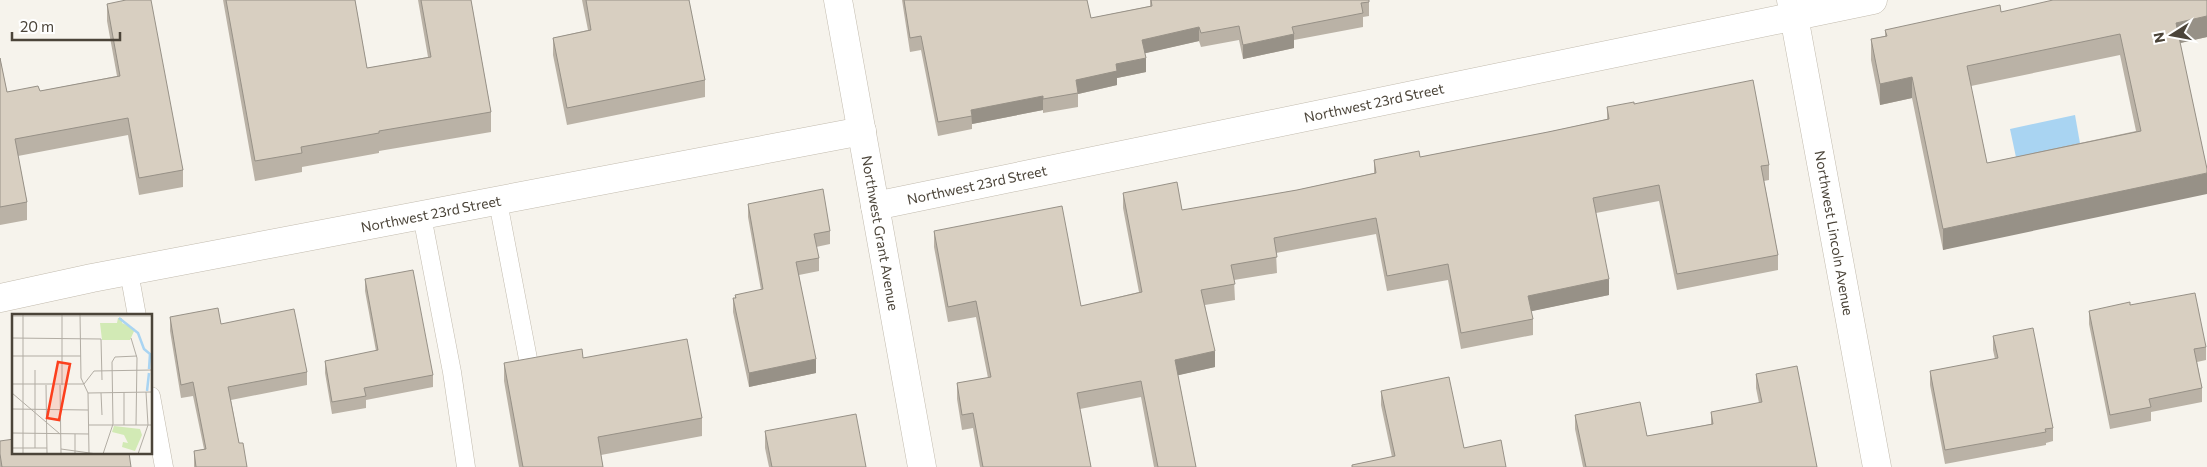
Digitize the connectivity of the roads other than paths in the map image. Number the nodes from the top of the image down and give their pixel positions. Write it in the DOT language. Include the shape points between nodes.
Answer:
graph roads {
  1 [pos="838,0"];
  2 [pos="1873,0"];
  3 [pos="1793,8"];
  4 [pos="862,131"];
  5 [pos="498,202"];
  6 [pos="875,206"];
  7 [pos="422,216"];
  8 [pos="129,272"];
  9 [pos="0,298"];
  10 [pos="137,314"];
  11 [pos="529,364"];
  12 [pos="152,401"];
  13 [pos="164,467"];
  14 [pos="466,467"];
  15 [pos="922,467"];
  16 [pos="1877,467"];
  1 -- 4 [label="street, Northwest Grant Avenue"];
  2 -- 3 [label="street, Northwest 23rd Street"];
  3 -- 6 [label="street, Northwest 23rd Street"];
  3 -- 16 [label="street, Northwest Lincoln Avenue"];
  4 -- 5 [label="street, Northwest 23rd Street"];
  4 -- 6 [label="street, Northwest Grant Avenue"];
  5 -- 7 [label="street, Northwest 23rd Street"];
  5 -- 11 [label="lane"];
  6 -- 15 [label="street, Northwest Grant Avenue"];
  7 -- 8 [label="street, Northwest 23rd Street"];
  7 -- 14 [label="lane" via="452,372"];
  8 -- 9 [label="street, Northwest 23rd Street"];
  8 -- 10 [label="lane"];
  12 -- 13 [label="lane"];
}
